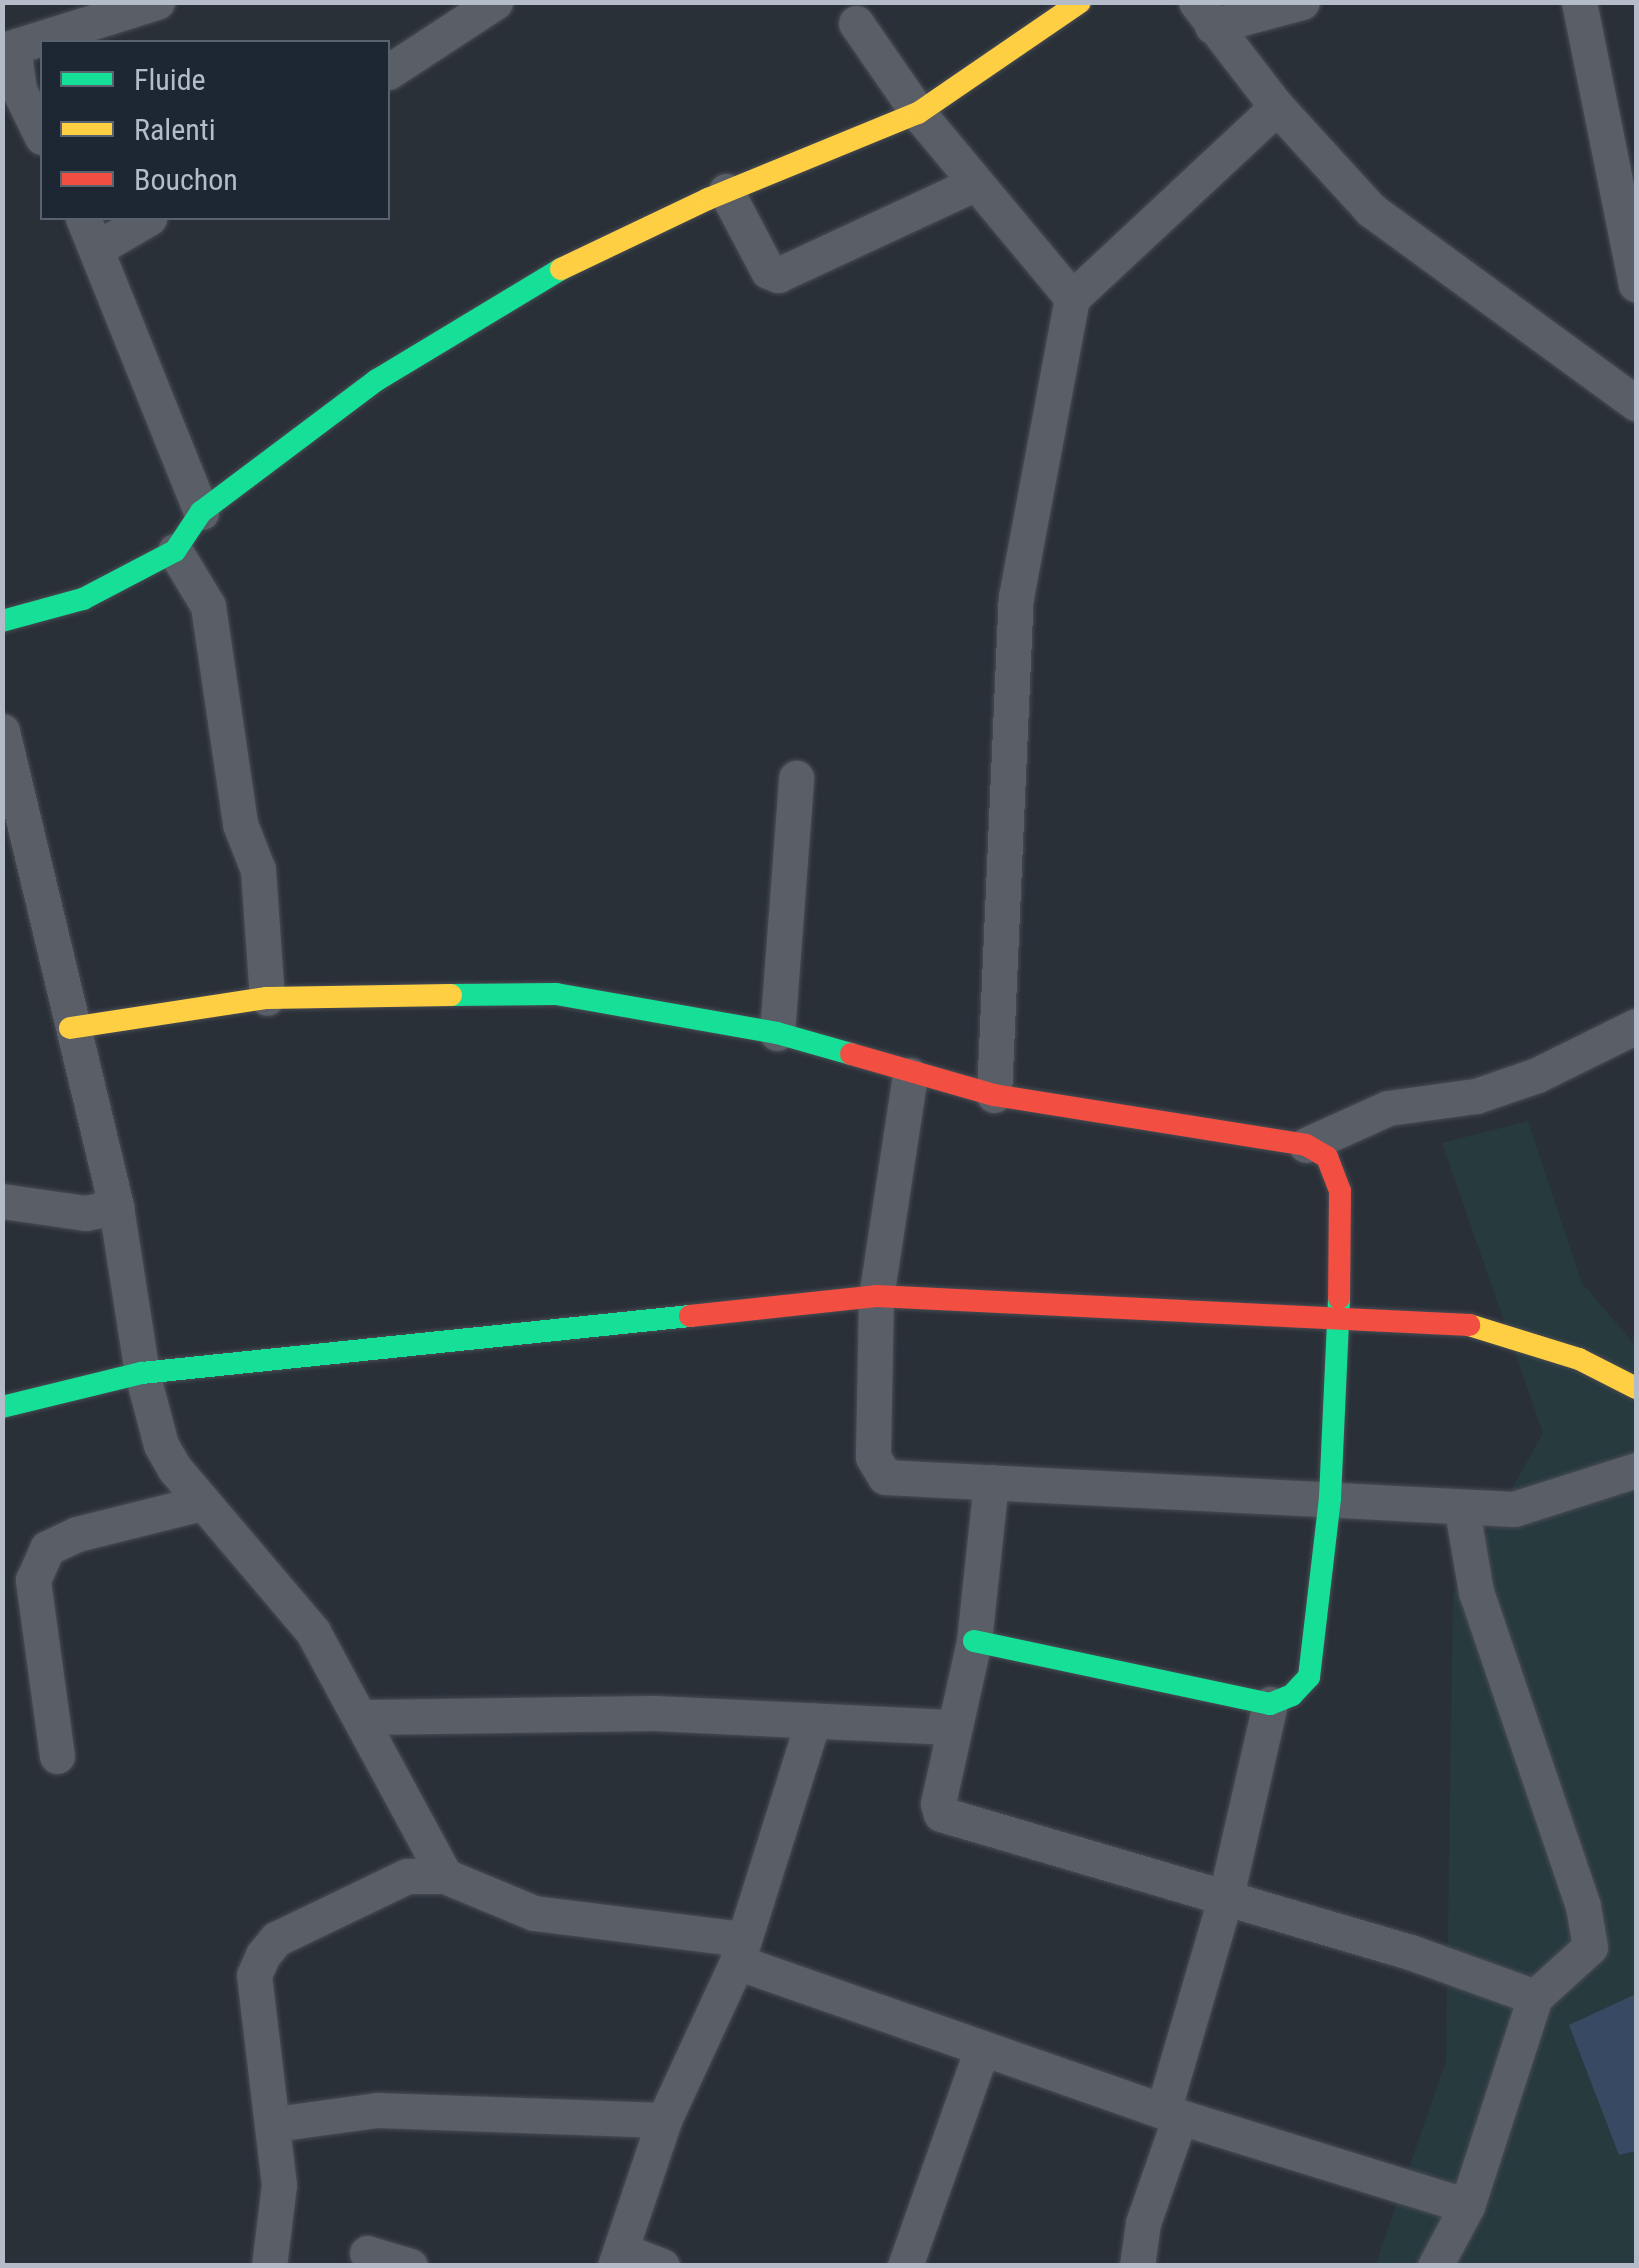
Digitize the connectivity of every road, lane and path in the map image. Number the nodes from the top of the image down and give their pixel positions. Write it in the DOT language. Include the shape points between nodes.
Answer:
graph roads {
  1 [pos="156,2"];
  2 [pos="495,2"];
  3 [pos="1080,2"];
  4 [pos="1302,2"];
  5 [pos="1579,2"];
  6 [pos="1204,14"];
  7 [pos="856,22"];
  8 [pos="8,48"];
  9 [pos="390,71"];
  10 [pos="1277,108"];
  11 [pos="918,113"];
  12 [pos="40,133"];
  13 [pos="976,183"];
  14 [pos="726,191"];
  15 [pos="141,220"];
  16 [pos="91,232"];
  17 [pos="1636,284"];
  18 [pos="1072,298"];
  19 [pos="1636,404"];
  20 [pos="201,512"];
  21 [pos="175,551"];
  22 [pos="2,621"];
  23 [pos="2,731"];
  24 [pos="796,778"];
  25 [pos="266,998"];
  26 [pos="1636,1026"];
  27 [pos="70,1028"];
  28 [pos="777,1033"];
  29 [pos="910,1075"];
  30 [pos="994,1095"];
  31 [pos="1306,1145"];
  32 [pos="2,1200"];
  33 [pos="116,1208"];
  34 [pos="876,1296"];
  35 [pos="1340,1320"];
  36 [pos="142,1373"];
  37 [pos="1636,1388"];
  38 [pos="2,1407"];
  39 [pos="1636,1470"];
  40 [pos="991,1482"];
  41 [pos="1330,1498"];
  42 [pos="202,1503"];
  43 [pos="1462,1510"];
  44 [pos="974,1641"];
  45 [pos="1270,1704"];
  46 [pos="364,1717"];
  47 [pos="812,1720"];
  48 [pos="955,1728"];
  49 [pos="57,1756"];
  50 [pos="425,1840"];
  51 [pos="407,1876"];
  52 [pos="444,1876"];
  53 [pos="1226,1896"];
  54 [pos="740,1950"];
  55 [pos="1535,1997"];
  56 [pos="982,2048"];
  57 [pos="1172,2114"];
  58 [pos="664,2120"];
  59 [pos="275,2124"];
  60 [pos="1468,2206"];
  61 [pos="367,2253"];
  62 [pos="618,2258"];
  63 [pos="269,2266"];
  64 [pos="410,2266"];
  65 [pos="662,2266"];
  66 [pos="905,2266"];
  67 [pos="1137,2266"];
  68 [pos="1435,2266"];
  1 -- 8 [label="street"];
  2 -- 9 [label="street"];
  3 -- 11 [label="street"];
  4 -- 6 [label="street"];
  5 -- 17 [label="street"];
  6 -- 10 [label="street"];
  7 -- 11 [label="street"];
  8 -- 12 [label="street"];
  10 -- 18 [label="street"];
  10 -- 19 [label="street" via="1371,210"];
  11 -- 13 [label="street"];
  11 -- 14 [label="street"];
  13 -- 14 [label="street" via="778,275 768,271"];
  13 -- 18 [label="street"];
  14 -- 20 [label="street" via="567,266 463,327 377,380"];
  15 -- 16 [label="street"];
  16 -- 20 [label="street"];
  18 -- 30 [label="street" via="1016,596"];
  20 -- 21 [label="street"];
  21 -- 22 [label="street" via="83,599"];
  21 -- 25 [label="street" via="208,606 240,824 258,870"];
  23 -- 27 [label="street"];
  24 -- 28 [label="street"];
  25 -- 27 [label="street"];
  25 -- 28 [label="street" via="556,994"];
  26 -- 31 [label="street" via="1538,1076 1476,1096 1388,1108"];
  27 -- 33 [label="street"];
  28 -- 29 [label="street"];
  29 -- 30 [label="street"];
  29 -- 34 [label="street"];
  30 -- 31 [label="street"];
  31 -- 35 [label="street" via="1327,1157 1340,1191"];
  32 -- 33 [label="street" via="85,1213"];
  33 -- 36 [label="street"];
  34 -- 35 [label="street"];
  34 -- 36 [label="street"];
  34 -- 40 [label="street" via="871,1405 877,1471 885,1477"];
  35 -- 37 [label="street" via="1458,1321 1578,1360"];
  35 -- 41 [label="street"];
  36 -- 38 [label="street"];
  36 -- 42 [label="street" via="161,1445"];
  39 -- 43 [label="street" via="1514,1510"];
  40 -- 41 [label="street"];
  40 -- 44 [label="street"];
  41 -- 43 [label="street"];
  41 -- 45 [label="street" via="1309,1677 1292,1695"];
  42 -- 46 [label="street" via="314,1632"];
  42 -- 49 [label="street" via="77,1534 47,1548 33,1580"];
  43 -- 55 [label="street" via="1476,1592 1577,1888 1590,1946"];
  44 -- 45 [label="street"];
  44 -- 48 [label="street"];
  45 -- 53 [label="street"];
  46 -- 47 [label="street" via="654,1713"];
  46 -- 50 [label="street"];
  47 -- 48 [label="street"];
  47 -- 54 [label="street"];
  48 -- 53 [label="street" via="941,1814"];
  50 -- 51 [label="street"];
  50 -- 52 [label="street"];
  51 -- 52 [label="street"];
  51 -- 59 [label="street" via="288,1933 263,1955 254,1975"];
  52 -- 54 [label="street" via="534,1913"];
  53 -- 55 [label="street"];
  53 -- 57 [label="street"];
  54 -- 56 [label="street"];
  54 -- 58 [label="street"];
  55 -- 60 [label="street"];
  56 -- 57 [label="street"];
  56 -- 66 [label="street"];
  57 -- 60 [label="street"];
  57 -- 67 [label="street"];
  58 -- 59 [label="street" via="378,2110"];
  58 -- 62 [label="street"];
  59 -- 63 [label="street" via="279,2185"];
  60 -- 68 [label="street"];
  61 -- 64 [label="street"];
  62 -- 65 [label="street"];
}
